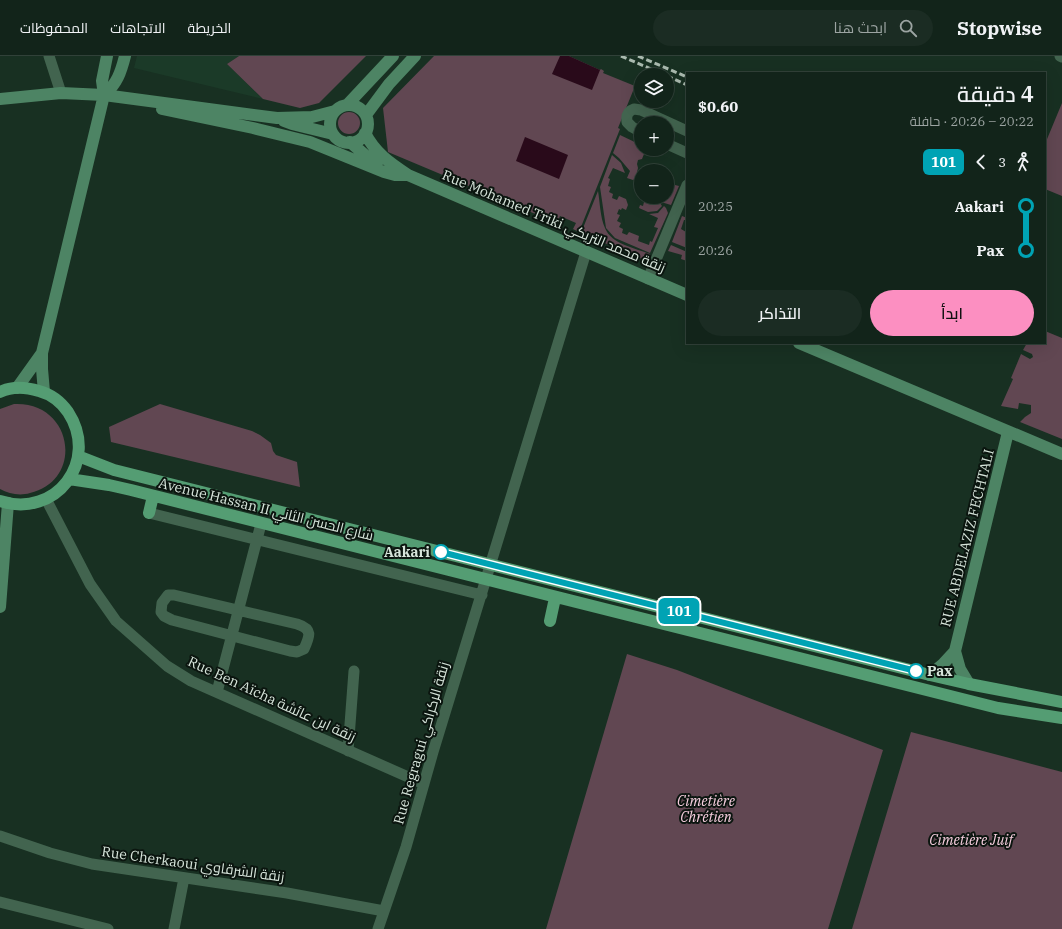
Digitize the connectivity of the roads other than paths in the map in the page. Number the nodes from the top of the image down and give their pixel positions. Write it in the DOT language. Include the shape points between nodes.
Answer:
graph roads {
  1 [pos="49,56"];
  2 [pos="107,56"];
  3 [pos="124,56"];
  4 [pos="393,56"];
  5 [pos="415,56"];
  6 [pos="61,93"];
  7 [pos="104,95"];
  8 [pos="0,99"];
  9 [pos="140,99"];
  10 [pos="347,105"];
  11 [pos="335,111"];
  12 [pos="366,115"];
  13 [pos="654,116"];
  14 [pos="277,118"];
  15 [pos="674,125"];
  16 [pos="634,128"];
  17 [pos="686,131"];
  18 [pos="365,133"];
  19 [pos="333,134"];
  20 [pos="350,142"];
  21 [pos="674,147"];
  22 [pos="686,153"];
  23 [pos="408,174"];
  24 [pos="686,187"];
  25 [pos="586,252"];
  26 [pos="648,279"];
  27 [pos="686,295"];
  28 [pos="801,344"];
  29 [pos="42,353"];
  30 [pos="17,388"];
  31 [pos="0,392"];
  32 [pos="44,392"];
  33 [pos="1008,432"];
  34 [pos="1062,454"];
  35 [pos="78,456"];
  36 [pos="69,479"];
  37 [pos="153,496"];
  38 [pos="46,499"];
  39 [pos="4,502"];
  40 [pos="149,513"];
  41 [pos="261,524"];
  42 [pos="257,539"];
  43 [pos="492,564"];
  44 [pos="487,579"];
  45 [pos="482,595"];
  46 [pos="555,598"];
  47 [pos="0,607"];
  48 [pos="238,610"];
  49 [pos="550,621"];
  50 [pos="231,635"];
  51 [pos="955,651"];
  52 [pos="354,671"];
  53 [pos="930,675"];
  54 [pos="970,684"];
  55 [pos="217,692"];
  56 [pos="1062,702"];
  57 [pos="1062,718"];
  58 [pos="348,750"];
  59 [pos="424,784"];
  60 [pos="0,836"];
  61 [pos="184,878"];
  62 [pos="0,902"];
  63 [pos="384,911"];
  64 [pos="108,929"];
  65 [pos="174,929"];
  66 [pos="378,929"];
  1 -- 6 [label="street"];
  2 -- 7 [label="street" via="102,82"];
  3 -- 7 [label="street" via="119,77"];
  4 -- 10 [label="street"];
  5 -- 12 [label="street" via="389,84"];
  6 -- 7 [label="street"];
  6 -- 8 [label="street"];
  7 -- 9 [label="street"];
  7 -- 29 [label="street"];
  9 -- 14 [label="street"];
  9 -- 23 [label="street" via="172,112 299,139 384,172 395,175"];
  10 -- 11 [label="street"];
  10 -- 12 [label="street" via="356,106"];
  11 -- 14 [label="street" via="312,116"];
  11 -- 19 [label="street" via="330,124"];
  12 -- 18 [label="street" via="368,122"];
  13 -- 16 [label="street" via="634,108 627,115 627,122"];
  14 -- 19 [label="street"];
  15 -- 17 [label="street"];
  18 -- 20 [label="street" via="360,139"];
  18 -- 23 [label="street, Rue Mohamed Triki زنقة محمد التريكي" via="381,156"];
  19 -- 20 [label="street"];
  20 -- 23 [label="street, Rue Mohamed Triki زنقة محمد التريكي" via="381,165"];
  21 -- 22 [label="street"];
  23 -- 25 [label="street, Rue Mohamed Triki زنقة محمد التريكي"];
  24 -- 26 [label="street"];
  25 -- 26 [label="street, Rue Mohamed Triki زنقة محمد التريكي"];
  25 -- 43 [label="street, Rue Regragui زنقة الركراكي"];
  26 -- 27 [label="street, Rue Mohamed Triki زنقة محمد التريكي"];
  28 -- 33 [label="street"];
  29 -- 30 [label="street"];
  29 -- 32 [label="street"];
  30 -- 31 [label="main road"];
  30 -- 32 [label="main road" via="31,388"];
  32 -- 35 [label="main road" via="56,399 73,420 78,434"];
  33 -- 34 [label="street"];
  33 -- 51 [label="street, RUE ABDELAZIZ FECHTALI"];
  35 -- 36 [label="main road"];
  35 -- 43 [label="main road, Avenue Hassan II شارع الحسن الثاني" via="114,470"];
  36 -- 37 [label="main road, Avenue Hassan II شارع الحسن الثاني" via="109,485"];
  36 -- 38 [label="main road" via="63,487"];
  37 -- 40 [label="main road"];
  37 -- 41 [label="main road, Avenue Hassan II شارع الحسن الثاني"];
  38 -- 39 [label="main road" via="21,505"];
  38 -- 55 [label="street, Rue Ben Aïcha زنقة ابن عائشة" via="90,584 116,621 167,666 191,681"];
  39 -- 47 [label="street"];
  40 -- 42 [label="street"];
  41 -- 42 [label="street"];
  41 -- 44 [label="main road, Avenue Hassan II شارع الحسن الثاني"];
  42 -- 45 [label="street"];
  42 -- 48 [label="street"];
  43 -- 44 [label="street, Rue Regragui زنقة الركراكي"];
  43 -- 53 [label="main road, Avenue Hassan II شارع الحسن الثاني"];
  44 -- 45 [label="street, Rue Regragui زنقة الركراكي"];
  44 -- 46 [label="main road, Avenue Hassan II شارع الحسن الثاني"];
  45 -- 59 [label="street, Rue Regragui زنقة الركراكي"];
  46 -- 49 [label="main road"];
  46 -- 57 [label="main road, Avenue Hassan II شارع الحسن الثاني" via="998,708"];
  48 -- 50 [label="street"];
  48 -- 50 [label="street" via="171,595 165,597 160,608 164,616 172,620"];
  48 -- 50 [label="street" via="304,626 309,636 304,649 290,652"];
  50 -- 55 [label="street"];
  51 -- 53 [label="street"];
  51 -- 54 [label="street" via="960,669"];
  52 -- 58 [label="street"];
  53 -- 54 [label="main road, Avenue Hassan II شارع الحسن الثاني"];
  54 -- 56 [label="main road, Avenue Hassan II شارع الحسن الثاني"];
  55 -- 58 [label="street, Rue Ben Aïcha زنقة ابن عائشة"];
  58 -- 59 [label="street, Rue Ben Aïcha زنقة ابن عائشة"];
  59 -- 63 [label="street, Rue Regragui زنقة الركراكي" via="406,848"];
  60 -- 61 [label="street, Rue Cherkaoui زنقة الشرقاوي" via="92,864"];
  61 -- 63 [label="street, Rue Cherkaoui زنقة الشرقاوي"];
  61 -- 65 [label="street"];
  62 -- 64 [label="street"];
  63 -- 66 [label="street, Rue Regragui زنقة الركراكي"];
}
